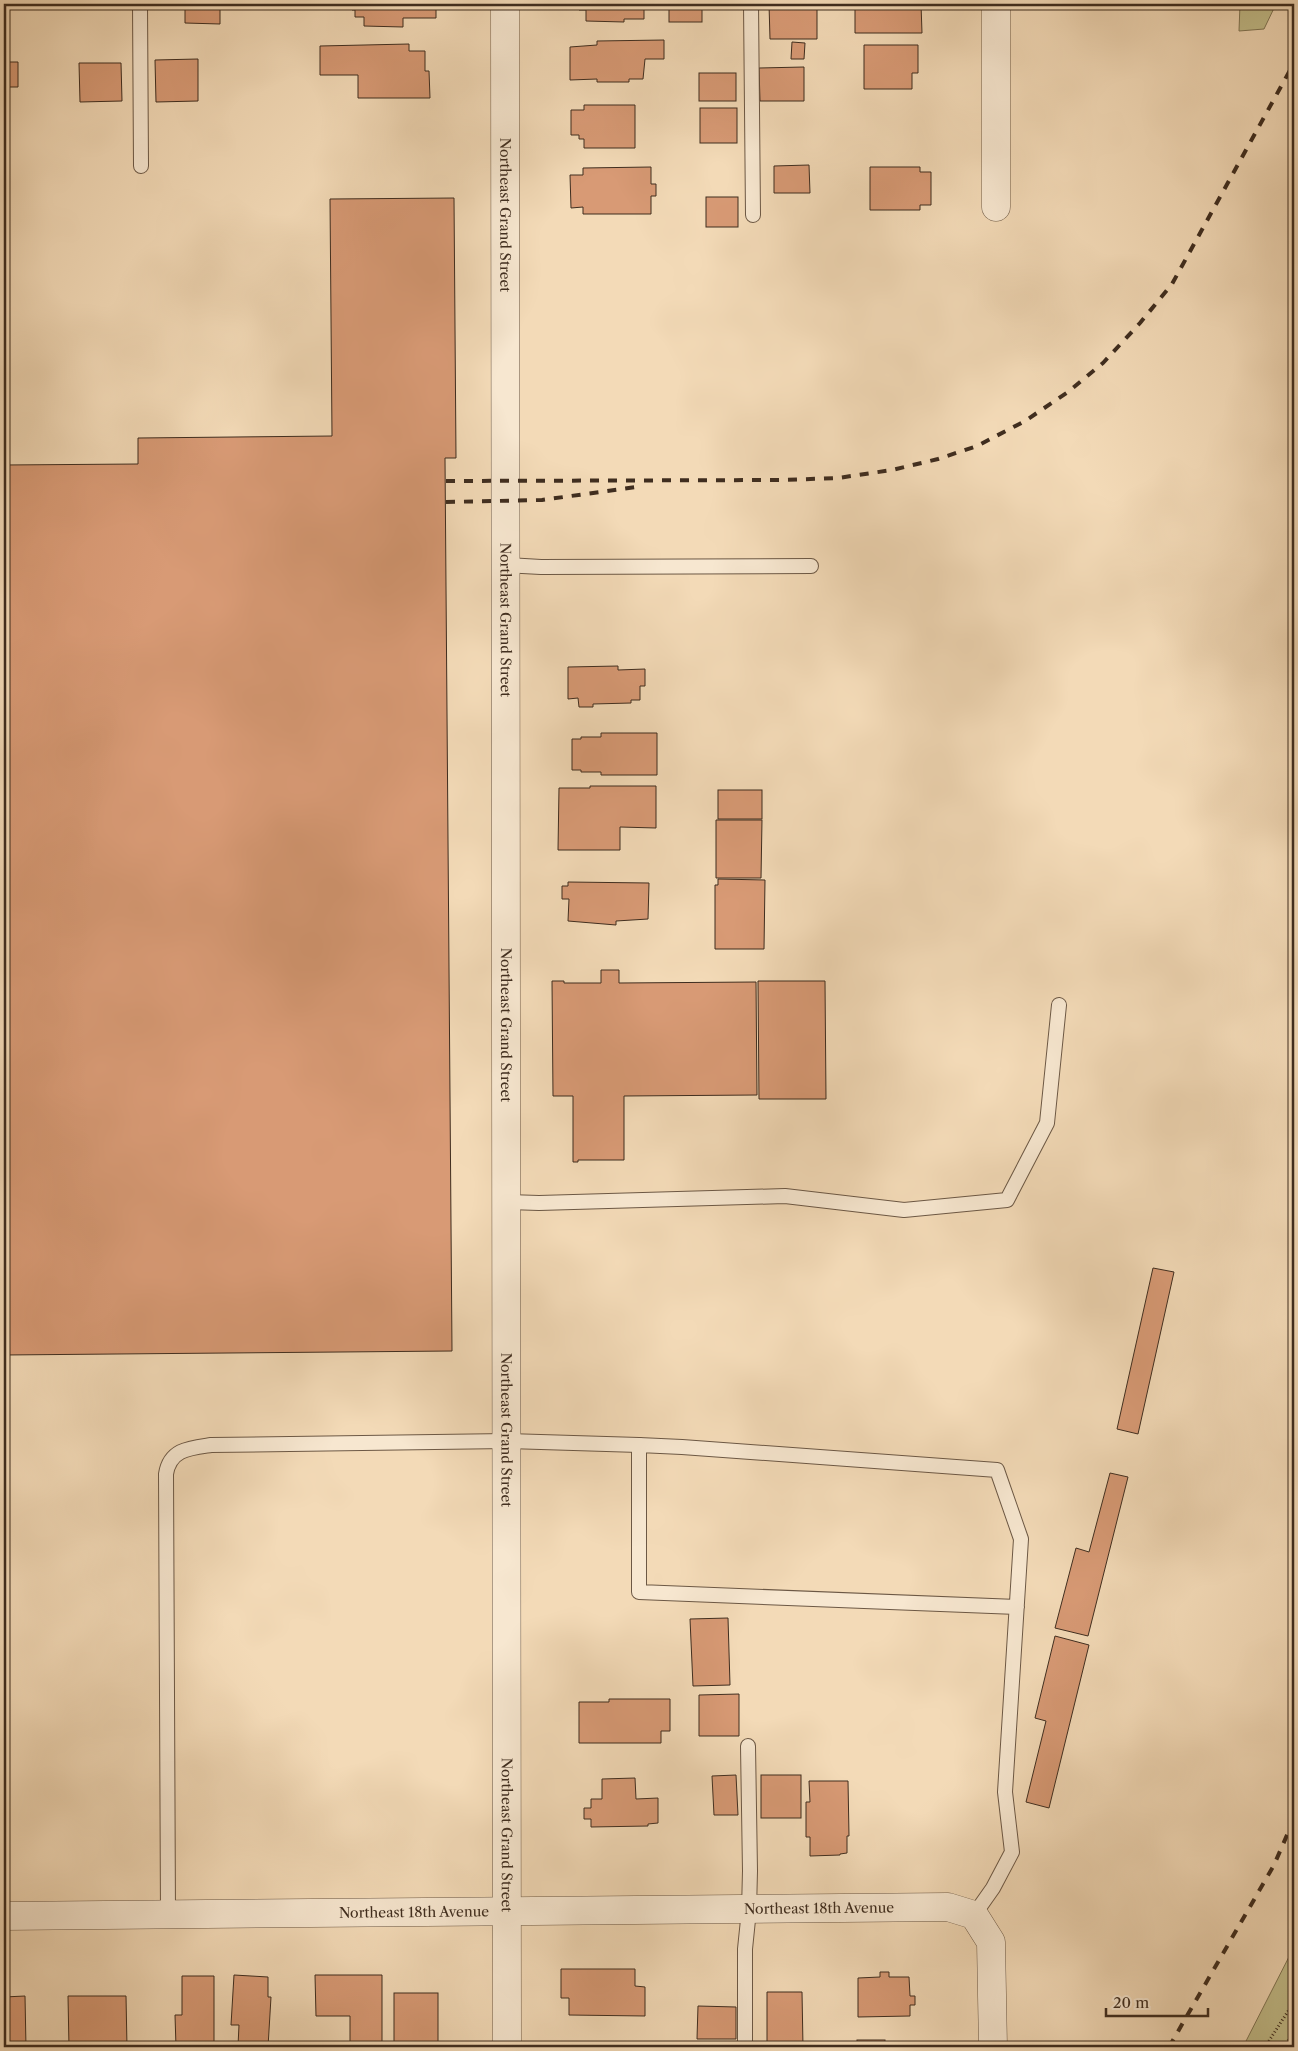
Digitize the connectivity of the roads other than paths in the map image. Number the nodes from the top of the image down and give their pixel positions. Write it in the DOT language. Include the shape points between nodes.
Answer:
graph roads {
  1 [pos="140,4"];
  2 [pos="505,4"];
  3 [pos="751,4"];
  4 [pos="996,4"];
  5 [pos="141,166"];
  6 [pos="996,207"];
  7 [pos="753,215"];
  8 [pos="506,565"];
  9 [pos="811,566"];
  10 [pos="1059,1005"];
  11 [pos="506,1202"];
  12 [pos="507,1441"];
  13 [pos="639,1445"];
  14 [pos="1017,1607"];
  15 [pos="748,1746"];
  16 [pos="749,1910"];
  17 [pos="507,1912"];
  18 [pos="168,1914"];
  19 [pos="4,1916"];
  20 [pos="974,1916"];
  21 [pos="507,2047"];
  22 [pos="745,2047"];
  23 [pos="993,2047"];
  1 -- 5 [label="lane"];
  2 -- 8 [label="street, Northeast Grand Street"];
  3 -- 7 [label="lane"];
  4 -- 6 [label="street"];
  8 -- 9 [label="lane"];
  8 -- 11 [label="street, Northeast Grand Street"];
  10 -- 11 [label="lane" via="1047,1123 1007,1200 904,1210 785,1196"];
  11 -- 12 [label="street, Northeast Grand Street"];
  12 -- 13 [label="lane"];
  12 -- 17 [label="street, Northeast Grand Street"];
  12 -- 18 [label="lane" via="211,1445 174,1455 168,1464 166,1494"];
  13 -- 14 [label="lane" via="997,1470 1021,1539"];
  13 -- 14 [label="lane" via="639,1592"];
  14 -- 20 [label="lane" via="1005,1792 1012,1852"];
  15 -- 16 [label="lane"];
  16 -- 17 [label="street, Northeast 18th Avenue"];
  16 -- 20 [label="street, Northeast 18th Avenue" via="948,1907"];
  16 -- 22 [label="lane" via="745,1949"];
  17 -- 18 [label="street, Northeast 18th Avenue"];
  17 -- 21 [label="street, Northeast Grand Street"];
  18 -- 19 [label="street, Northeast 18th Avenue"];
  20 -- 23 [label="street" via="991,1942"];
}
